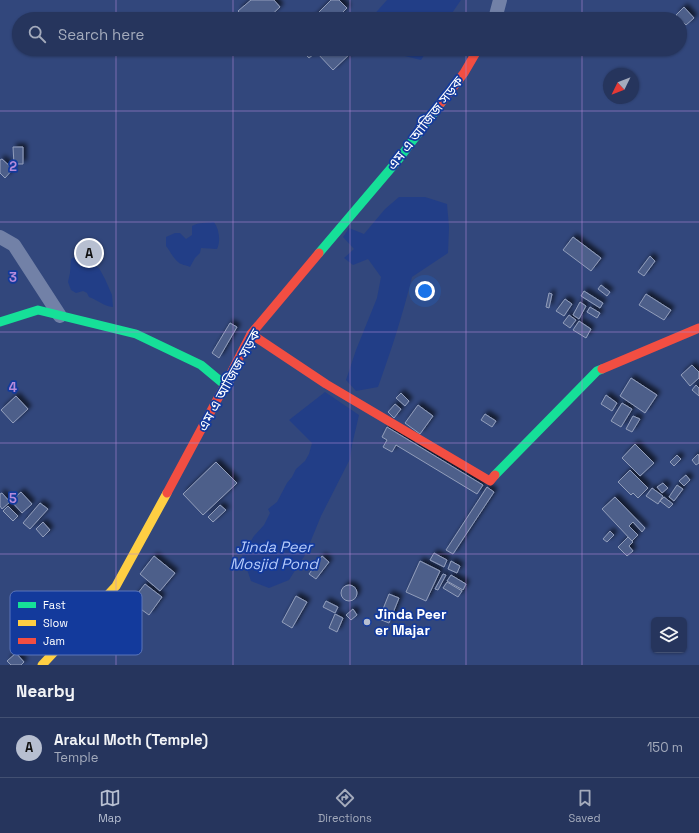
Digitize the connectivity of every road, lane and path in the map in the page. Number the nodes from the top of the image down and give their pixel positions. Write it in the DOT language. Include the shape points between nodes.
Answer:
graph roads {
  1 [pos="500,0"];
  2 [pos="497,12"];
  3 [pos="474,56"];
  4 [pos="0,237"];
  5 [pos="60,316"];
  6 [pos="0,322"];
  7 [pos="699,328"];
  8 [pos="251,334"];
  9 [pos="225,385"];
  10 [pos="111,591"];
  11 [pos="51,655"];
  12 [pos="42,665"];
  1 -- 2 [label="street"];
  3 -- 8 [label="street, এম এ আজিজ সড়ক" via="464,73 398,160"];
  4 -- 5 [label="street" via="14,245"];
  5 -- 6 [label="street" via="38,310"];
  5 -- 9 [label="street" via="136,334 201,365"];
  7 -- 8 [label="street" via="597,371 490,481 326,384"];
  8 -- 9 [label="street, এম এ আজিজ সড়ক"];
  9 -- 10 [label="street, এম এ আজিজ সড়ক"];
  11 -- 12 [label="street, এম এ আজিজ সড়ক"];
}
